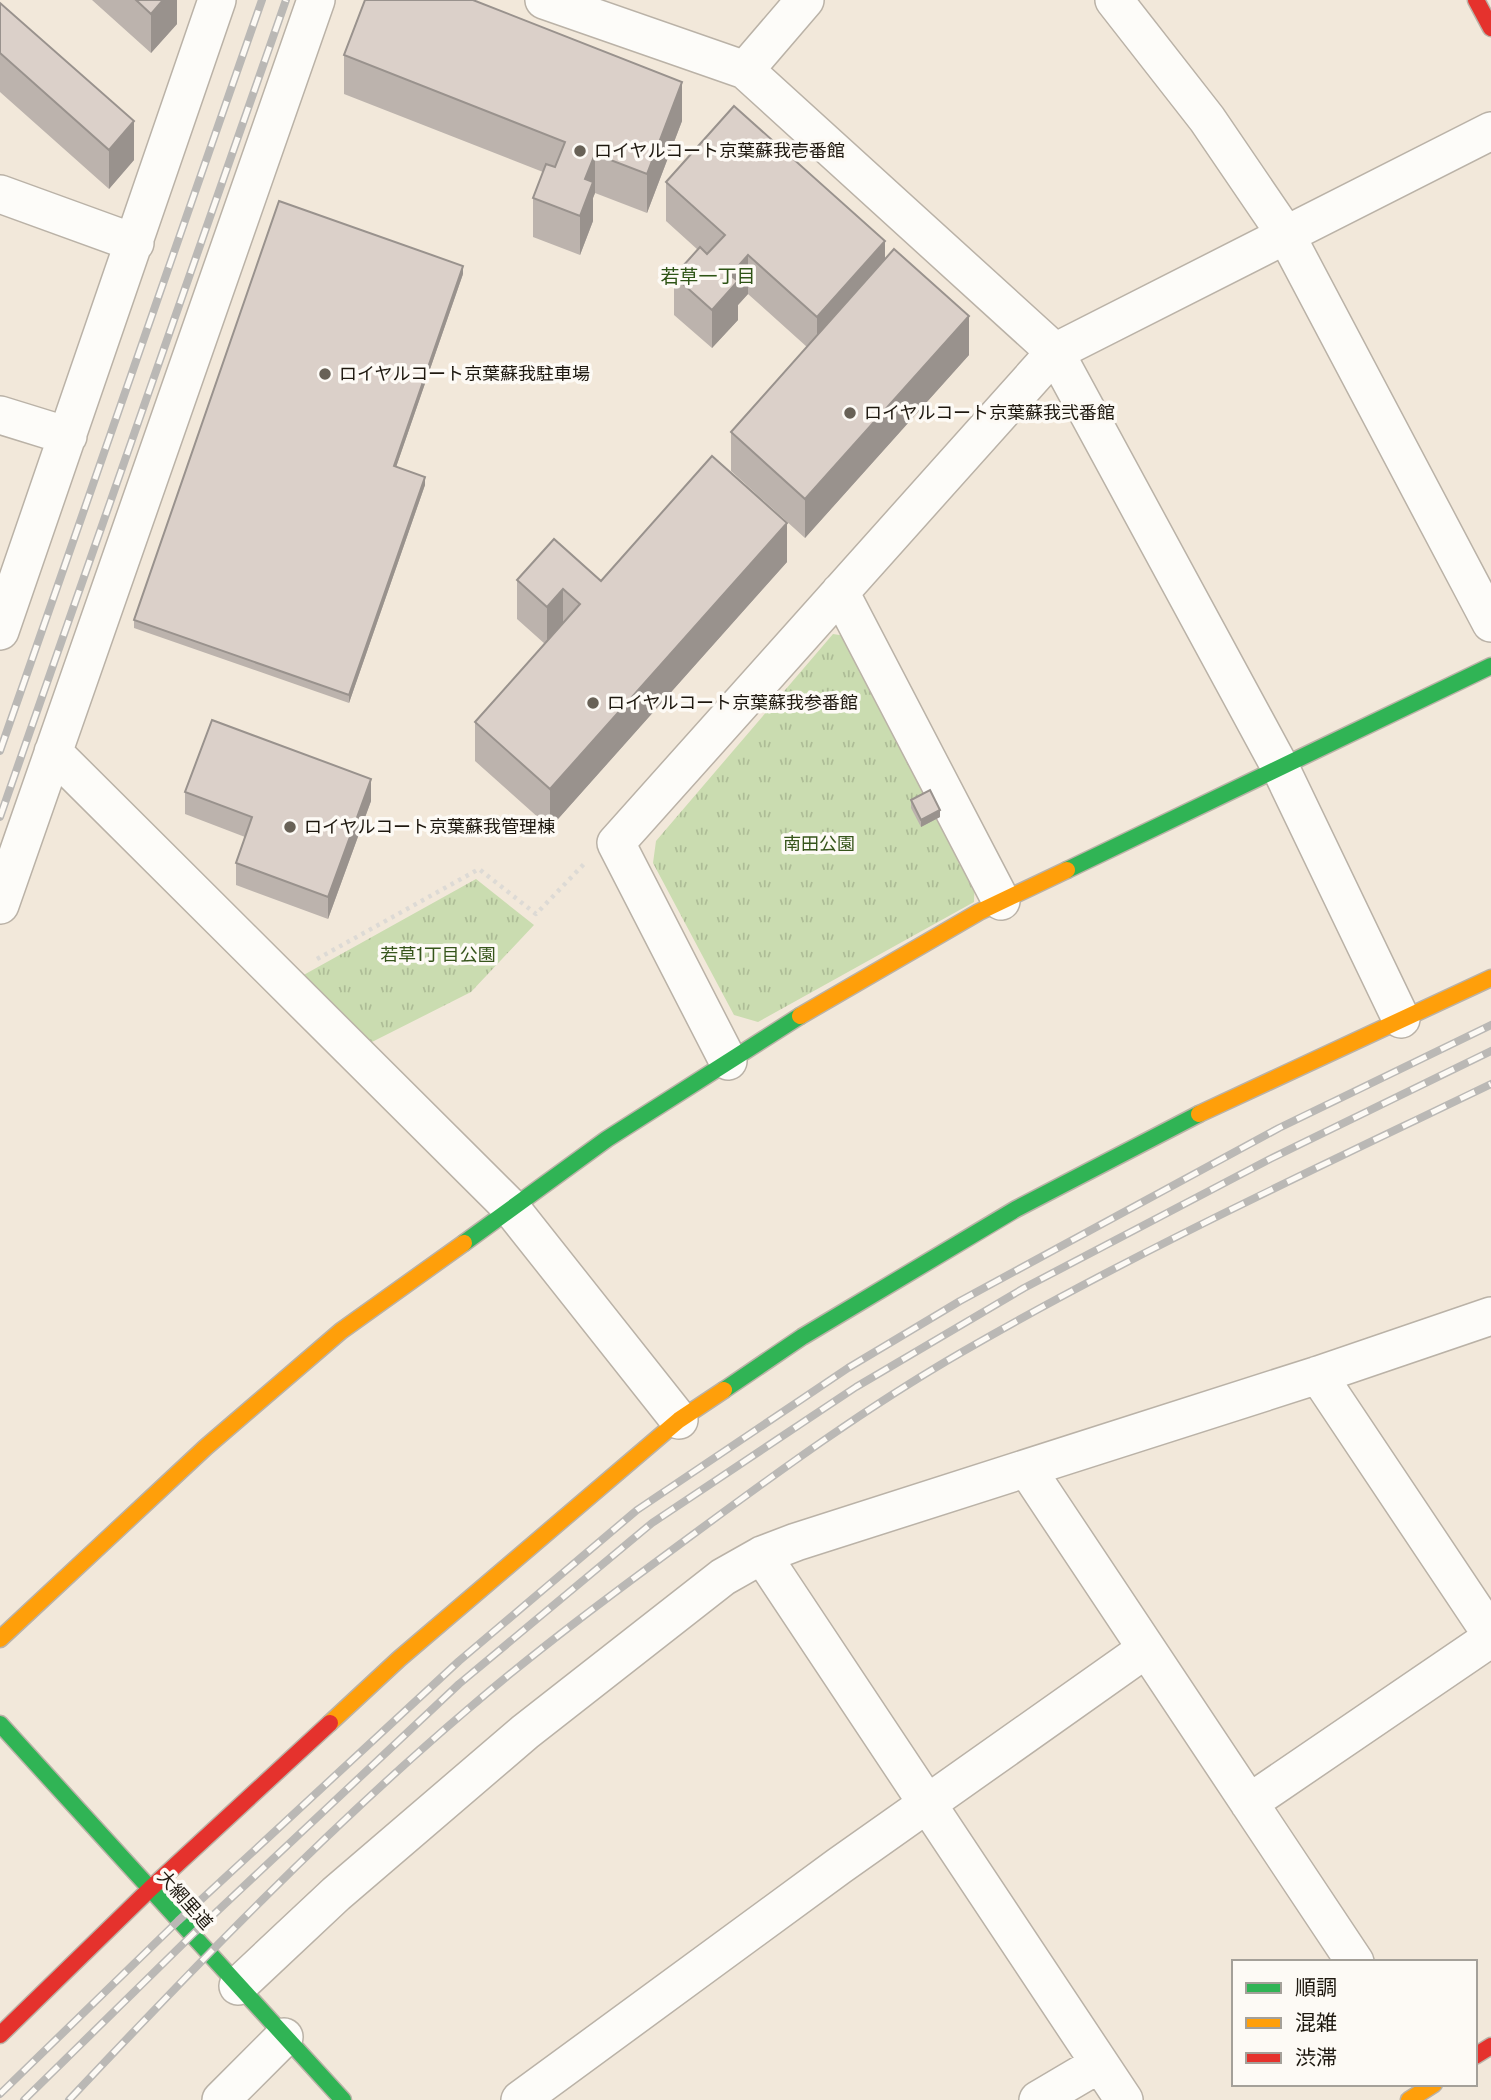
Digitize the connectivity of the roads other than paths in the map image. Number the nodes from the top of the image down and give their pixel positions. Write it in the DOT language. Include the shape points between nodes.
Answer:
graph roads {
  1 [pos="217,0"];
  2 [pos="316,0"];
  3 [pos="544,0"];
  4 [pos="805,0"];
  5 [pos="1114,0"];
  6 [pos="1476,0"];
  7 [pos="1491,27"];
  8 [pos="745,70"];
  9 [pos="1491,131"];
  10 [pos="0,194"];
  11 [pos="1286,235"];
  12 [pos="135,243"];
  13 [pos="1055,352"];
  14 [pos="0,415"];
  15 [pos="68,436"];
  16 [pos="840,592"];
  17 [pos="1491,623"];
  18 [pos="0,631"];
  19 [pos="1491,666"];
  20 [pos="53,752"];
  21 [pos="1280,767"];
  22 [pos="1001,901"];
  23 [pos="0,905"];
  24 [pos="1491,978"];
  25 [pos="1401,1019"];
  26 [pos="728,1061"];
  27 [pos="511,1208"];
  28 [pos="1491,1316"];
  29 [pos="1318,1375"];
  30 [pos="679,1420"];
  31 [pos="1027,1469"];
  32 [pos="762,1555"];
  33 [pos="1491,1636"];
  34 [pos="0,1639"];
  35 [pos="1146,1649"];
  36 [pos="0,1724"];
  37 [pos="929,1802"];
  38 [pos="1249,1803"];
  39 [pos="150,1889"];
  40 [pos="1354,1960"];
  41 [pos="238,1986"];
  42 [pos="0,2035"];
  43 [pos="284,2037"];
  44 [pos="1099,2064"];
  45 [pos="1433,2086"];
  46 [pos="221,2100"];
  47 [pos="343,2100"];
  48 [pos="520,2100"];
  49 [pos="1038,2100"];
  50 [pos="1125,2100"];
  51 [pos="1409,2100"];
  1 -- 12 [label="street"];
  2 -- 20 [label="street"];
  3 -- 8 [label="street"];
  4 -- 8 [label="street"];
  5 -- 11 [label="street" via="1207,119"];
  6 -- 7 [label="street"];
  8 -- 13 [label="street"];
  9 -- 11 [label="street"];
  10 -- 12 [label="street"];
  11 -- 13 [label="street"];
  11 -- 17 [label="street"];
  12 -- 15 [label="street"];
  13 -- 16 [label="street"];
  13 -- 21 [label="street"];
  14 -- 15 [label="street"];
  15 -- 18 [label="street"];
  16 -- 22 [label="street"];
  16 -- 26 [label="street" via="616,843"];
  19 -- 21 [label="street"];
  20 -- 23 [label="street"];
  20 -- 27 [label="street"];
  21 -- 22 [label="street"];
  21 -- 25 [label="street"];
  22 -- 26 [label="street" via="828,998"];
  24 -- 25 [label="street"];
  25 -- 30 [label="street" via="1192,1117 1016,1209 802,1337"];
  26 -- 27 [label="street"];
  27 -- 30 [label="street"];
  27 -- 34 [label="street" via="341,1331 206,1447"];
  28 -- 29 [label="street"];
  29 -- 31 [label="street"];
  29 -- 33 [label="street"];
  30 -- 39 [label="street" via="398,1659"];
  31 -- 32 [label="street"];
  31 -- 35 [label="street"];
  32 -- 37 [label="street"];
  32 -- 41 [label="street" via="723,1577 525,1732 336,1894"];
  33 -- 38 [label="street"];
  35 -- 37 [label="street"];
  35 -- 38 [label="street"];
  36 -- 39 [label="street, 大網里道"];
  37 -- 44 [label="street"];
  37 -- 48 [label="street"];
  38 -- 40 [label="street"];
  39 -- 41 [label="street, 大網里道"];
  39 -- 42 [label="street"];
  41 -- 43 [label="street, 大網里道"];
  43 -- 46 [label="street"];
  43 -- 47 [label="street, 大網里道"];
  44 -- 49 [label="street"];
  44 -- 50 [label="street"];
  45 -- 51 [label="street"];
}
